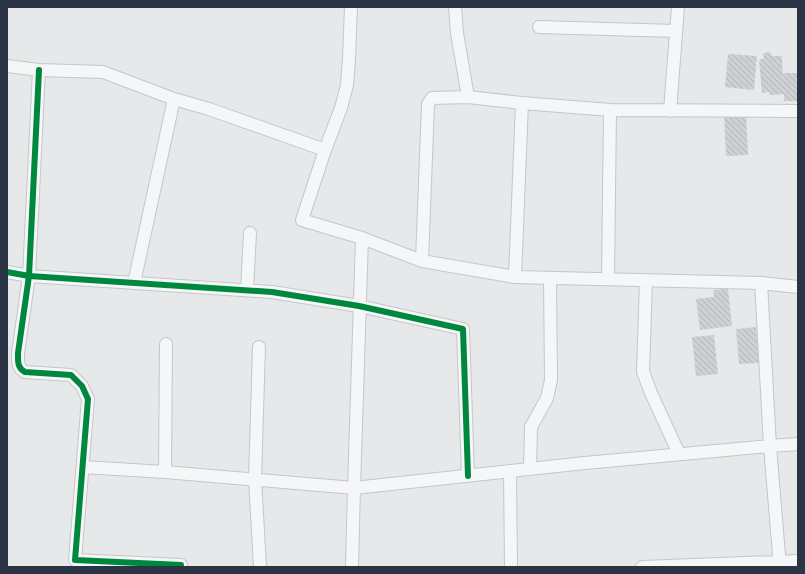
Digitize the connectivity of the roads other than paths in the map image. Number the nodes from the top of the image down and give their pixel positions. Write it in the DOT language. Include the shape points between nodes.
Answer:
graph roads {
  1 [pos="351,7"];
  2 [pos="455,7"];
  3 [pos="678,7"];
  4 [pos="539,27"];
  5 [pos="676,31"];
  6 [pos="7,66"];
  7 [pos="39,70"];
  8 [pos="468,97"];
  9 [pos="174,99"];
  10 [pos="522,103"];
  11 [pos="610,110"];
  12 [pos="670,111"];
  13 [pos="798,111"];
  14 [pos="325,150"];
  15 [pos="250,233"];
  16 [pos="362,238"];
  17 [pos="422,260"];
  18 [pos="7,272"];
  19 [pos="29,276"];
  20 [pos="515,277"];
  21 [pos="550,278"];
  22 [pos="608,279"];
  23 [pos="646,280"];
  24 [pos="134,283"];
  25 [pos="761,283"];
  26 [pos="798,287"];
  27 [pos="246,290"];
  28 [pos="359,306"];
  29 [pos="166,344"];
  30 [pos="259,347"];
  31 [pos="798,444"];
  32 [pos="770,446"];
  33 [pos="679,454"];
  34 [pos="83,467"];
  35 [pos="530,469"];
  36 [pos="510,471"];
  37 [pos="165,472"];
  38 [pos="468,476"];
  39 [pos="255,479"];
  40 [pos="354,488"];
  41 [pos="798,561"];
  42 [pos="779,564"];
  43 [pos="181,565"];
  44 [pos="260,567"];
  45 [pos="352,567"];
  46 [pos="511,567"];
  47 [pos="642,567"];
  1 -- 14 [label="street" via="347,85"];
  2 -- 8 [label="street"];
  3 -- 5 [label="street"];
  4 -- 5 [label="street"];
  5 -- 12 [label="street"];
  6 -- 7 [label="street"];
  7 -- 9 [label="street" via="103,72"];
  7 -- 19 [label="street"];
  8 -- 10 [label="street"];
  8 -- 17 [label="street" via="432,98 428,104"];
  9 -- 14 [label="street"];
  9 -- 24 [label="street"];
  10 -- 11 [label="street"];
  10 -- 20 [label="street"];
  11 -- 12 [label="street"];
  11 -- 22 [label="street"];
  12 -- 13 [label="street"];
  14 -- 16 [label="street" via="302,220"];
  15 -- 27 [label="street"];
  16 -- 17 [label="street"];
  16 -- 28 [label="street"];
  17 -- 20 [label="street"];
  18 -- 19 [label="street"];
  19 -- 24 [label="street"];
  19 -- 34 [label="street" via="18,363 25,372 71,375 82,386 88,399"];
  20 -- 21 [label="street"];
  21 -- 22 [label="street"];
  21 -- 35 [label="street" via="551,380 547,398 531,427"];
  22 -- 23 [label="street"];
  23 -- 25 [label="street"];
  23 -- 33 [label="street" via="643,372"];
  24 -- 27 [label="street"];
  25 -- 26 [label="street"];
  25 -- 32 [label="street"];
  27 -- 28 [label="street"];
  28 -- 38 [label="street" via="463,329"];
  28 -- 40 [label="street"];
  29 -- 37 [label="street"];
  30 -- 39 [label="street"];
  31 -- 32 [label="street"];
  32 -- 33 [label="street"];
  32 -- 42 [label="street"];
  33 -- 35 [label="street"];
  34 -- 37 [label="street"];
  34 -- 43 [label="street" via="75,560"];
  35 -- 36 [label="street"];
  36 -- 38 [label="street"];
  36 -- 46 [label="street"];
  37 -- 39 [label="street"];
  38 -- 40 [label="street"];
  39 -- 40 [label="street"];
  39 -- 44 [label="street"];
  40 -- 45 [label="street"];
  41 -- 42 [label="street"];
  42 -- 47 [label="street"];
}
